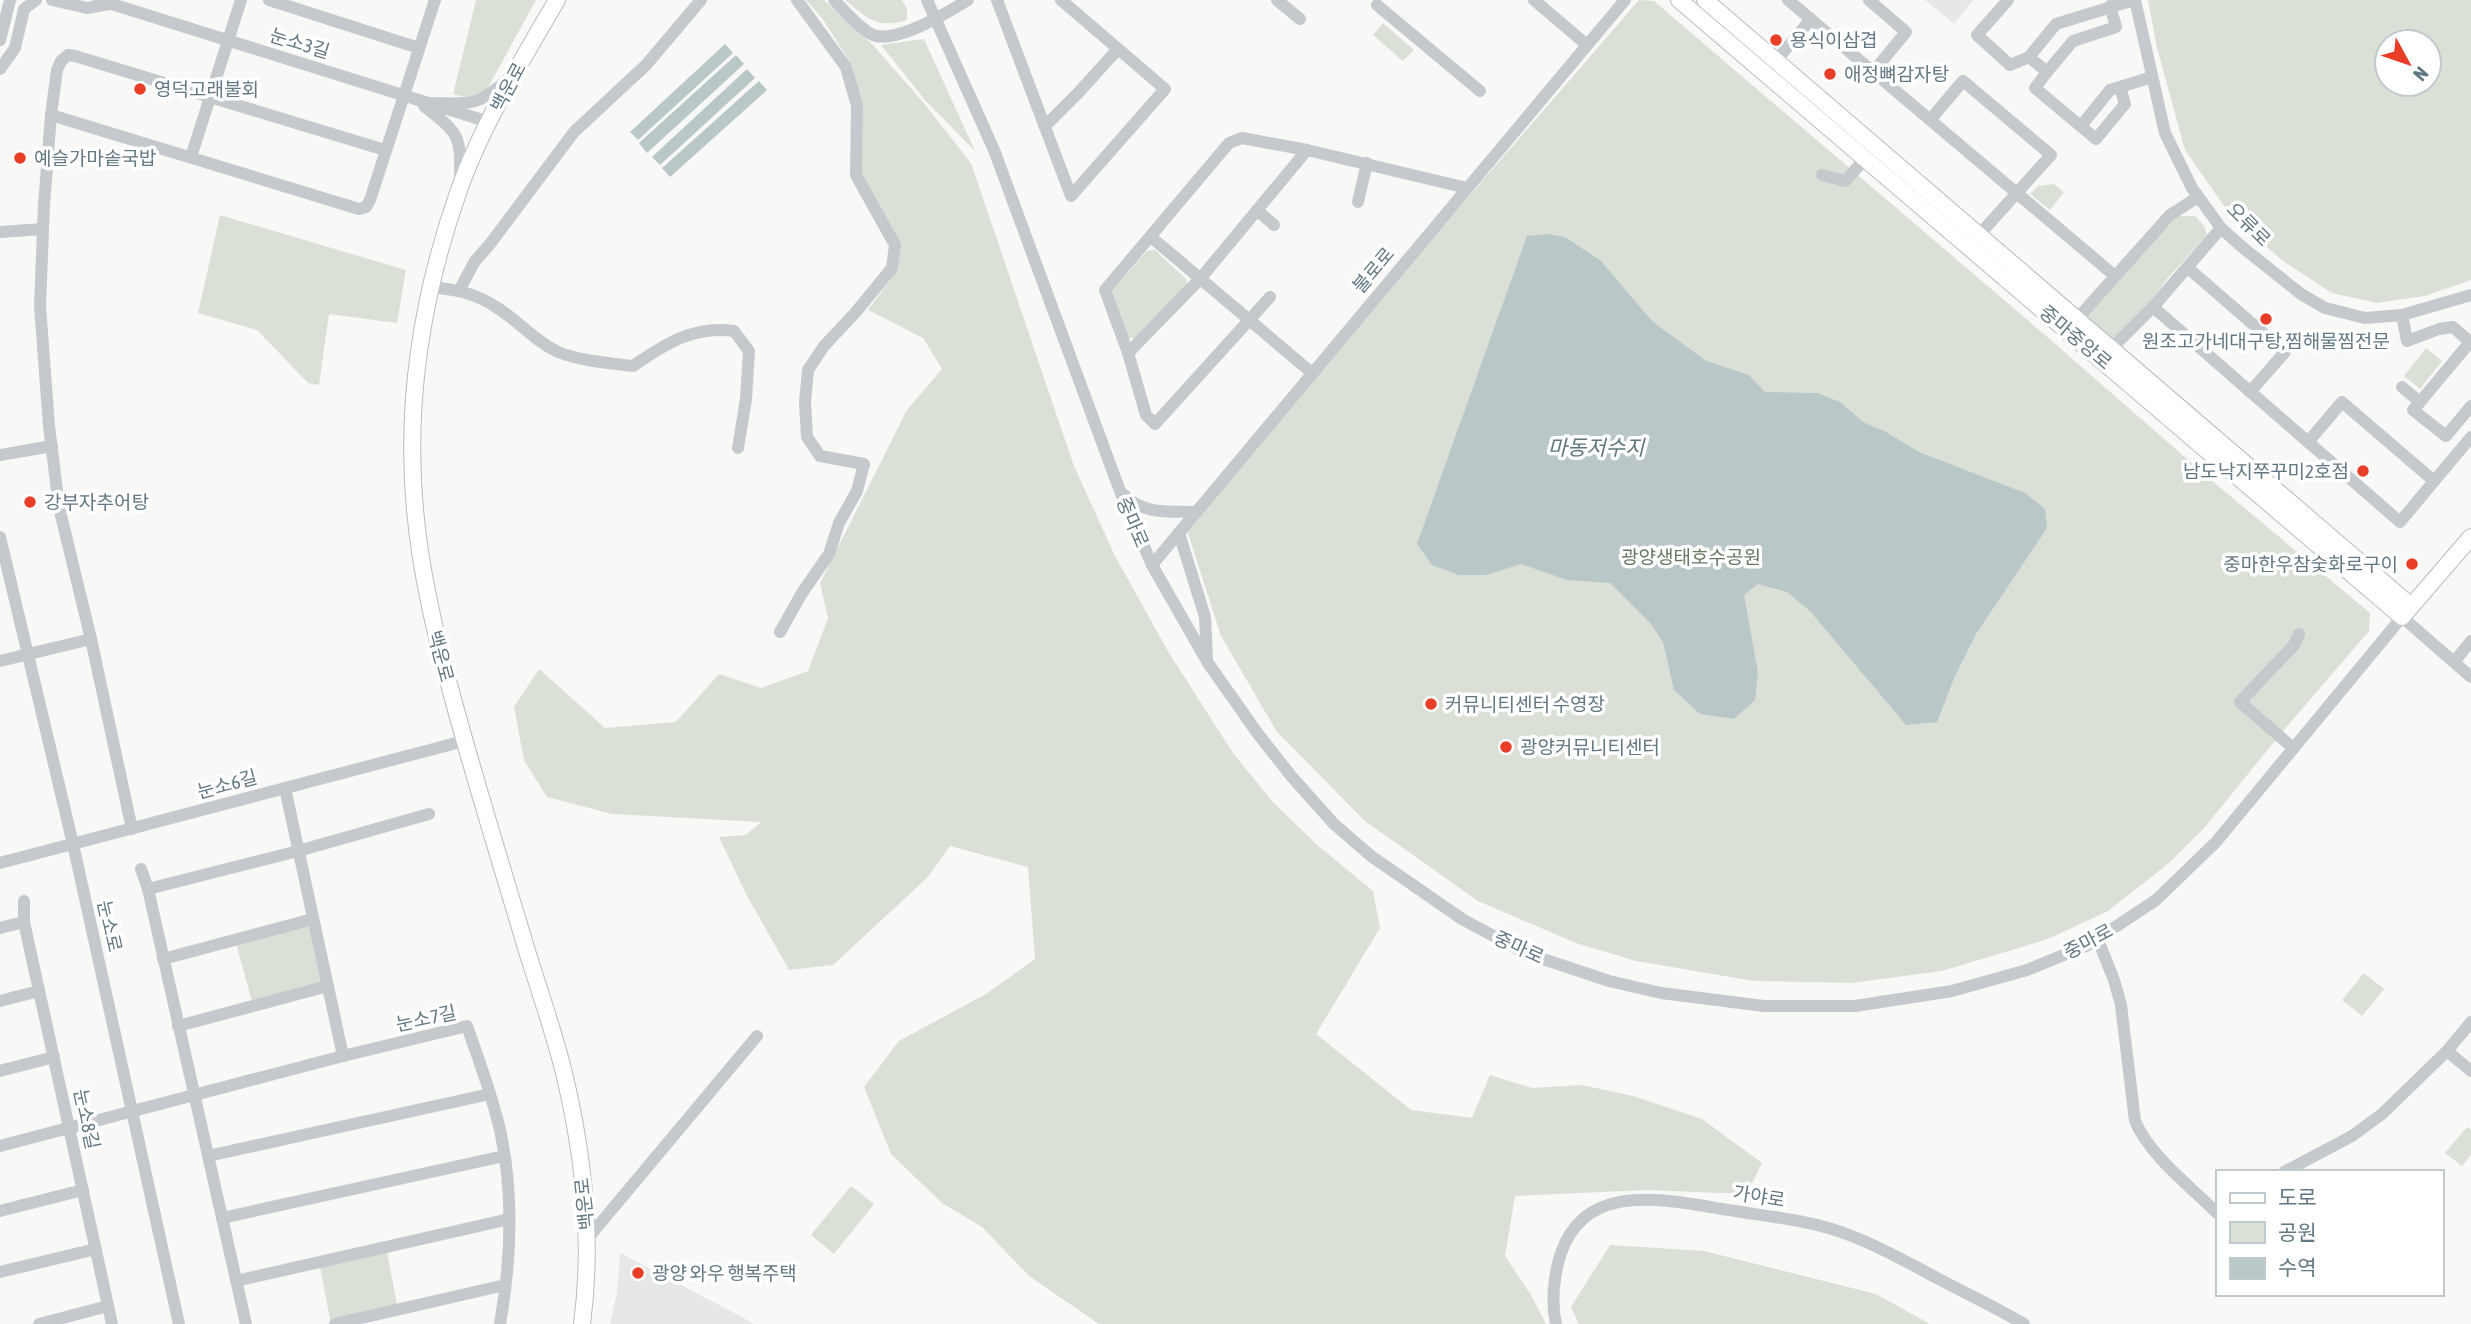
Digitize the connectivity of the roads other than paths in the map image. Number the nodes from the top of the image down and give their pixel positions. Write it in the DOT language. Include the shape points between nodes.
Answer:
graph roads {
  1 [pos="10,0"];
  2 [pos="36,0"];
  3 [pos="51,0"];
  4 [pos="241,0"];
  5 [pos="269,0"];
  6 [pos="435,0"];
  7 [pos="557,0"];
  8 [pos="701,0"];
  9 [pos="797,0"];
  10 [pos="834,0"];
  11 [pos="927,0"];
  12 [pos="968,0"];
  13 [pos="997,0"];
  14 [pos="1061,0"];
  15 [pos="1277,0"];
  16 [pos="1534,0"];
  17 [pos="1625,0"];
  18 [pos="1679,0"];
  19 [pos="1705,0"];
  20 [pos="1788,0"];
  21 [pos="1869,0"];
  22 [pos="2008,0"];
  23 [pos="2135,0"];
  24 [pos="105,2"];
  25 [pos="1377,5"];
  26 [pos="2110,6"];
  27 [pos="1300,19"];
  28 [pos="1811,19"];
  29 [pos="937,20"];
  30 [pos="0,40"];
  31 [pos="228,41"];
  32 [pos="1587,45"];
  33 [pos="419,48"];
  34 [pos="1118,49"];
  35 [pos="2029,57"];
  36 [pos="1776,61"];
  37 [pos="0,69"];
  38 [pos="516,71"];
  39 [pos="1873,72"];
  40 [pos="2048,72"];
  41 [pos="2152,77"];
  42 [pos="2120,87"];
  43 [pos="1480,91"];
  44 [pos="211,96"];
  45 [pos="404,96"];
  46 [pos="426,103"];
  47 [pos="51,116"];
  48 [pos="1930,120"];
  49 [pos="489,122"];
  50 [pos="1045,126"];
  51 [pos="2081,126"];
  52 [pos="385,150"];
  53 [pos="1307,150"];
  54 [pos="191,157"];
  55 [pos="1865,159"];
  56 [pos="1367,163"];
  57 [pos="1822,175"];
  58 [pos="460,186"];
  59 [pos="1468,188"];
  60 [pos="2017,194"];
  61 [pos="2198,197"];
  62 [pos="1358,202"];
  63 [pos="1257,210"];
  64 [pos="1274,225"];
  65 [pos="2221,228"];
  66 [pos="43,229"];
  67 [pos="0,232"];
  68 [pos="1979,235"];
  69 [pos="1151,236"];
  70 [pos="2188,268"];
  71 [pos="2115,276"];
  72 [pos="1200,279"];
  73 [pos="429,286"];
  74 [pos="460,289"];
  75 [pos="2471,295"];
  76 [pos="1270,297"];
  77 [pos="2153,307"];
  78 [pos="2402,316"];
  79 [pos="2077,319"];
  80 [pos="1250,321"];
  81 [pos="2111,349"];
  82 [pos="1128,353"];
  83 [pos="1312,373"];
  84 [pos="2402,387"];
  85 [pos="2250,392"];
  86 [pos="2420,402"];
  87 [pos="2471,406"];
  88 [pos="2471,437"];
  89 [pos="2308,442"];
  90 [pos="52,446"];
  91 [pos="738,448"];
  92 [pos="0,455"];
  93 [pos="2434,481"];
  94 [pos="1120,491"];
  95 [pos="1196,512"];
  96 [pos="0,537"];
  97 [pos="2471,537"];
  98 [pos="1152,565"];
  99 [pos="2407,611"];
  100 [pos="780,632"];
  101 [pos="2299,634"];
  102 [pos="91,639"];
  103 [pos="2471,641"];
  104 [pos="27,654"];
  105 [pos="0,661"];
  106 [pos="2454,662"];
  107 [pos="1208,663"];
  108 [pos="2471,677"];
  109 [pos="464,741"];
  110 [pos="2293,748"];
  111 [pos="285,788"];
  112 [pos="429,814"];
  113 [pos="132,829"];
  114 [pos="73,844"];
  115 [pos="298,851"];
  116 [pos="0,863"];
  117 [pos="141,869"];
  118 [pos="148,889"];
  119 [pos="24,901"];
  120 [pos="313,919"];
  121 [pos="24,922"];
  122 [pos="0,928"];
  123 [pos="2098,940"];
  124 [pos="163,959"];
  125 [pos="328,986"];
  126 [pos="39,991"];
  127 [pos="0,1001"];
  128 [pos="2471,1022"];
  129 [pos="178,1026"];
  130 [pos="757,1036"];
  131 [pos="2447,1051"];
  132 [pos="343,1056"];
  133 [pos="54,1057"];
  134 [pos="0,1071"];
  135 [pos="2471,1071"];
  136 [pos="490,1094"];
  137 [pos="194,1095"];
  138 [pos="132,1111"];
  139 [pos="69,1128"];
  140 [pos="0,1146"];
  141 [pos="208,1156"];
  142 [pos="504,1156"];
  143 [pos="2288,1170"];
  144 [pos="83,1190"];
  145 [pos="2215,1207"];
  146 [pos="0,1211"];
  147 [pos="222,1218"];
  148 [pos="509,1219"];
  149 [pos="588,1238"];
  150 [pos="96,1249"];
  151 [pos="0,1272"];
  152 [pos="236,1281"];
  153 [pos="505,1285"];
  154 [pos="108,1306"];
  155 [pos="39,1324"];
  156 [pos="112,1324"];
  157 [pos="179,1324"];
  158 [pos="246,1324"];
  159 [pos="335,1324"];
  160 [pos="500,1324"];
  161 [pos="582,1324"];
  162 [pos="1556,1324"];
  163 [pos="2024,1324"];
  1 -- 30 [label="street"];
  2 -- 37 [label="street" via="24,9 15,48"];
  3 -- 24 [label="street" via="87,8"];
  4 -- 31 [label="street"];
  5 -- 33 [label="street"];
  6 -- 33 [label="street"];
  7 -- 38 [label="main road, 백운로"];
  8 -- 74 [label="street" via="646,65 574,132 475,261"];
  9 -- 100 [label="street" via="846,66 857,106 856,175 895,245 892,268 808,370 807,438 820,456 864,464 829,554"];
  10 -- 29 [label="street" via="876,36"];
  11 -- 29 [label="street, 중마로"];
  12 -- 29 [label="street"];
  13 -- 50 [label="street"];
  14 -- 34 [label="street"];
  15 -- 27 [label="street"];
  16 -- 32 [label="street"];
  17 -- 32 [label="street, 불로로"];
  18 -- 55 [label="main road, 중마중앙로"];
  19 -- 36 [label="main road, 중마중앙로"];
  20 -- 28 [label="street"];
  21 -- 39 [label="street" via="1906,32"];
  22 -- 35 [label="street" via="1977,35 2010,65"];
  23 -- 26 [label="street"];
  23 -- 41 [label="street, 오류로"];
  24 -- 31 [label="street, 눈소3길"];
  25 -- 43 [label="street"];
  26 -- 35 [label="street" via="2056,24"];
  26 -- 40 [label="street" via="2116,27 2073,41"];
  28 -- 36 [label="street"];
  28 -- 39 [label="street"];
  29 -- 94 [label="street, 중마로" via="994,150"];
  31 -- 44 [label="street"];
  31 -- 45 [label="street, 눈소3길"];
  32 -- 59 [label="street, 불로로"];
  33 -- 45 [label="street"];
  34 -- 50 [label="street"];
  34 -- 50 [label="street" via="1165,89 1071,196"];
  35 -- 40 [label="street"];
  36 -- 68 [label="main road, 중마중앙로"];
  38 -- 46 [label="street" via="477,102"];
  38 -- 49 [label="main road, 백운로"];
  39 -- 48 [label="street"];
  40 -- 51 [label="street" via="2035,88"];
  41 -- 42 [label="street"];
  41 -- 61 [label="street, 오류로" via="2165,132"];
  42 -- 51 [label="street" via="2110,90"];
  42 -- 51 [label="street" via="2125,104 2096,139"];
  44 -- 47 [label="street" via="68,55 57,70"];
  44 -- 52 [label="street"];
  44 -- 54 [label="street"];
  45 -- 46 [label="street, 눈소3길"];
  45 -- 52 [label="street"];
  46 -- 49 [label="street, 눈소3길"];
  46 -- 58 [label="street" via="424,106 455,133 461,148"];
  47 -- 54 [label="street"];
  47 -- 66 [label="street"];
  48 -- 60 [label="street"];
  48 -- 60 [label="street" via="1963,81 2051,155"];
  49 -- 58 [label="main road, 백운로"];
  52 -- 54 [label="street" via="370,200 359,209"];
  53 -- 56 [label="street"];
  53 -- 63 [label="street"];
  53 -- 69 [label="street" via="1242,138 1228,142"];
  55 -- 57 [label="street" via="1845,181"];
  55 -- 99 [label="main road, 중마중앙로"];
  56 -- 59 [label="street"];
  56 -- 62 [label="street"];
  58 -- 73 [label="main road, 백운로"];
  59 -- 83 [label="street, 불로로"];
  60 -- 68 [label="street"];
  60 -- 71 [label="street"];
  61 -- 65 [label="street, 오류로"];
  61 -- 71 [label="street" via="2170,215"];
  63 -- 64 [label="street"];
  63 -- 72 [label="street"];
  65 -- 70 [label="street"];
  65 -- 78 [label="street, 오류로" via="2276,275 2325,308 2365,318"];
  66 -- 67 [label="street"];
  66 -- 90 [label="street" via="40,306"];
  68 -- 79 [label="main road, 중마중앙로"];
  69 -- 72 [label="street"];
  69 -- 82 [label="street" via="1105,290"];
  70 -- 77 [label="street"];
  70 -- 85 [label="street" via="2284,352"];
  71 -- 79 [label="street"];
  72 -- 80 [label="street"];
  72 -- 82 [label="street"];
  73 -- 74 [label="street"];
  73 -- 109 [label="main road, 백운로" via="412,415 414,508 430,614"];
  74 -- 91 [label="street" via="497,307 558,352 596,361 633,366 668,342 690,334 734,331 749,351"];
  75 -- 78 [label="street, 오류로"];
  76 -- 80 [label="street"];
  77 -- 81 [label="street"];
  77 -- 85 [label="street"];
  78 -- 86 [label="street" via="2407,341 2453,327 2470,342"];
  79 -- 81 [label="main road, 중마중앙로"];
  80 -- 82 [label="street" via="1156,424 1146,415"];
  80 -- 83 [label="street"];
  81 -- 99 [label="main road, 중마중앙로"];
  83 -- 95 [label="street, 불로로"];
  84 -- 86 [label="street"];
  85 -- 89 [label="street"];
  86 -- 87 [label="street" via="2413,410 2446,436"];
  88 -- 93 [label="street"];
  89 -- 93 [label="street" via="2342,402"];
  89 -- 93 [label="street" via="2400,522"];
  90 -- 92 [label="street"];
  90 -- 102 [label="street" via="59,507"];
  94 -- 95 [label="street" via="1134,505 1152,510"];
  94 -- 98 [label="street, 중마로"];
  95 -- 98 [label="street, 불로로"];
  95 -- 107 [label="street" via="1179,533 1205,618"];
  96 -- 104 [label="street, 눈소로"];
  97 -- 99 [label="main road, 중마로"];
  98 -- 107 [label="street, 중마로"];
  99 -- 106 [label="street, 중마중앙로"];
  99 -- 110 [label="street, 중마로"];
  101 -- 110 [label="street" via="2240,702"];
  102 -- 104 [label="street"];
  102 -- 113 [label="street"];
  103 -- 106 [label="street"];
  104 -- 105 [label="street"];
  104 -- 114 [label="street, 눈소로"];
  106 -- 108 [label="street, 중마중앙로"];
  107 -- 123 [label="street, 중마로" via="1293,777 1334,824 1371,856 1462,919 1525,953 1609,981 1661,993 1764,1006 1855,1006 2014,974"];
  109 -- 111 [label="street, 눈소6길"];
  109 -- 149 [label="main road, 백운로" via="565,1077"];
  110 -- 123 [label="street, 중마로" via="2186,873"];
  111 -- 113 [label="street, 눈소6길"];
  111 -- 115 [label="street"];
  112 -- 115 [label="street"];
  113 -- 114 [label="street, 눈소6길"];
  114 -- 116 [label="street, 눈소6길"];
  114 -- 138 [label="street, 눈소로"];
  115 -- 118 [label="street"];
  115 -- 120 [label="street"];
  117 -- 118 [label="street"];
  118 -- 124 [label="street"];
  119 -- 121 [label="street, 눈소8길"];
  120 -- 124 [label="street"];
  120 -- 125 [label="street"];
  121 -- 122 [label="street"];
  121 -- 126 [label="street, 눈소8길"];
  123 -- 145 [label="street" via="2121,1005 2135,1121 2148,1145"];
  124 -- 129 [label="street"];
  125 -- 129 [label="street"];
  125 -- 132 [label="street"];
  126 -- 127 [label="street"];
  126 -- 133 [label="street, 눈소8길"];
  128 -- 131 [label="street"];
  129 -- 137 [label="street"];
  130 -- 149 [label="street"];
  131 -- 135 [label="street"];
  131 -- 143 [label="street" via="2382,1114 2352,1136"];
  132 -- 136 [label="street, 눈소7길" via="467,1026"];
  132 -- 137 [label="street"];
  133 -- 134 [label="street"];
  133 -- 139 [label="street, 눈소8길"];
  136 -- 141 [label="street"];
  136 -- 142 [label="street, 눈소7길"];
  137 -- 138 [label="street"];
  137 -- 141 [label="street"];
  138 -- 139 [label="street"];
  138 -- 157 [label="street, 눈소로"];
  139 -- 140 [label="street"];
  139 -- 144 [label="street, 눈소8길"];
  141 -- 147 [label="street"];
  142 -- 147 [label="street"];
  142 -- 148 [label="street, 눈소7길"];
  144 -- 146 [label="street"];
  144 -- 150 [label="street, 눈소8길"];
  147 -- 152 [label="street"];
  148 -- 152 [label="street"];
  148 -- 153 [label="street, 눈소7길"];
  149 -- 161 [label="main road, 백운로"];
  150 -- 151 [label="street"];
  150 -- 154 [label="street, 눈소8길"];
  152 -- 158 [label="street"];
  153 -- 159 [label="street"];
  153 -- 160 [label="street, 눈소7길"];
  154 -- 155 [label="street"];
  154 -- 156 [label="street, 눈소8길"];
  162 -- 163 [label="street, 가야로" via="1553,1308 1558,1264 1579,1220 1608,1204 1647,1200 1813,1224 1846,1234"];
}
